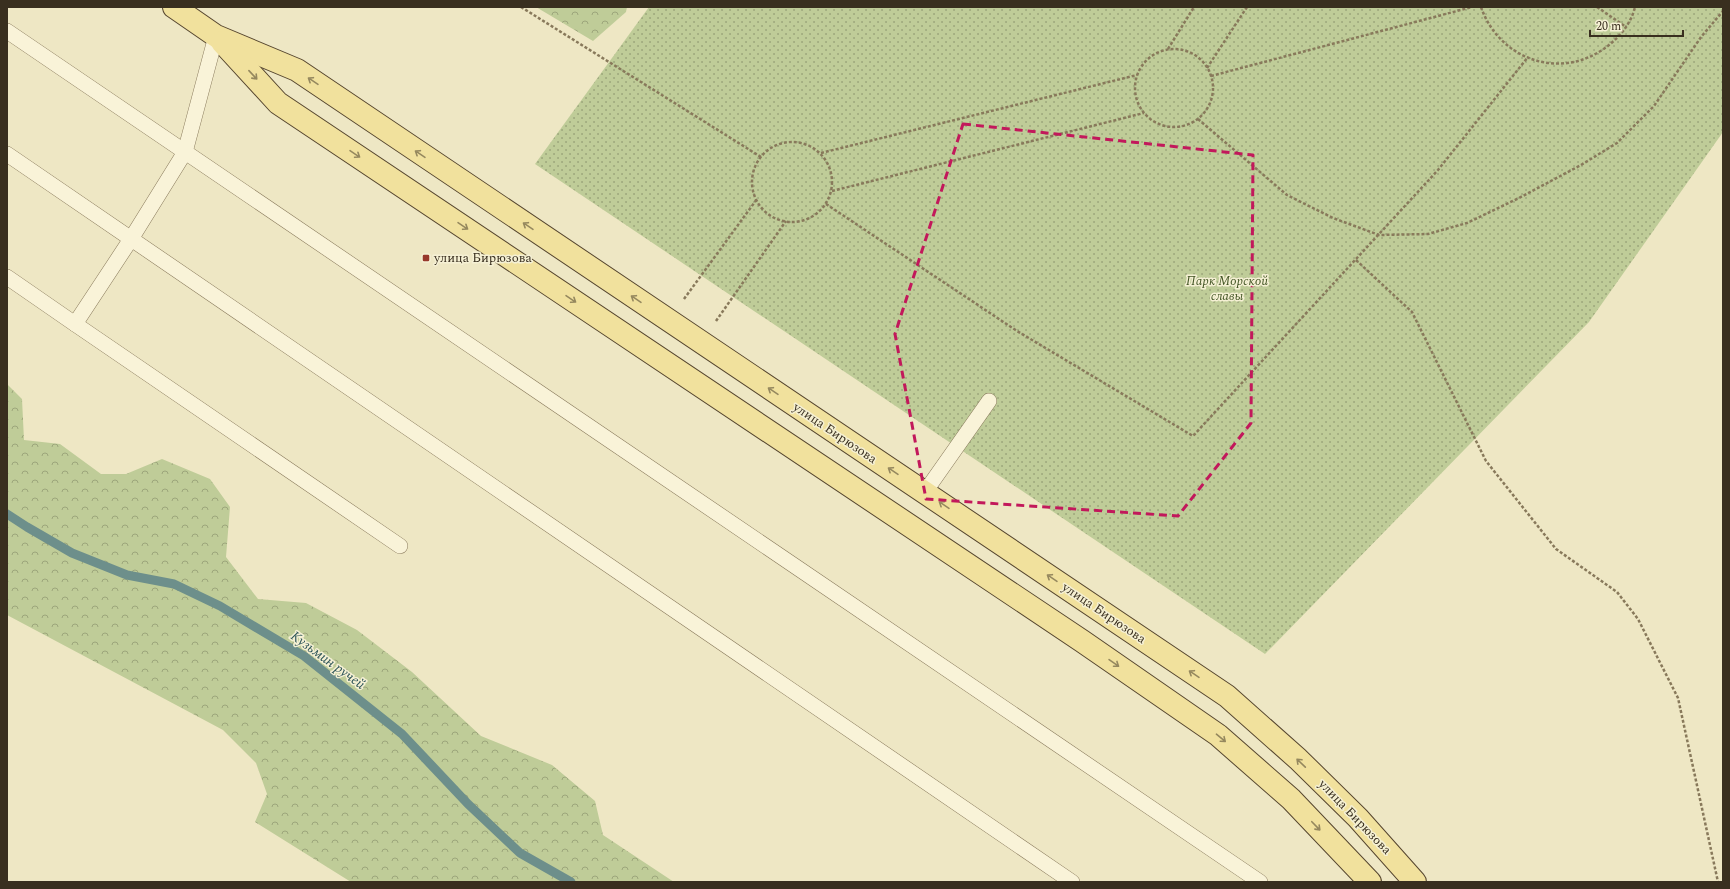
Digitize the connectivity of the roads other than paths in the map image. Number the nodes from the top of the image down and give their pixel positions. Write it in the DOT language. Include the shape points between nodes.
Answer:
graph roads {
  1 [pos="174,7"];
  2 [pos="7,31"];
  3 [pos="216,36"];
  4 [pos="185,152"];
  5 [pos="7,154"];
  6 [pos="131,239"];
  7 [pos="7,277"];
  8 [pos="75,324"];
  9 [pos="989,401"];
  10 [pos="926,492"];
  11 [pos="400,546"];
  12 [pos="1072,882"];
  13 [pos="1260,882"];
  14 [pos="1370,882"];
  15 [pos="1415,882"];
  1 -- 3 [label="main road, улица Бирюзова"];
  2 -- 4 [label="lane"];
  3 -- 4 [label="lane"];
  10 -- 3 [label="main road, улица Бирюзова, one-way" via="297,70"];
  3 -- 14 [label="main road, улица Бирюзова, one-way" via="278,103 1082,641 1218,735 1291,799"];
  4 -- 6 [label="lane"];
  4 -- 13 [label="lane"];
  5 -- 6 [label="lane"];
  6 -- 8 [label="lane"];
  6 -- 12 [label="lane"];
  7 -- 8 [label="lane"];
  8 -- 11 [label="lane"];
  9 -- 10 [label="lane"];
  15 -- 10 [label="main road, улица Бирюзова, one-way" via="1358,818 1227,696"];
}
